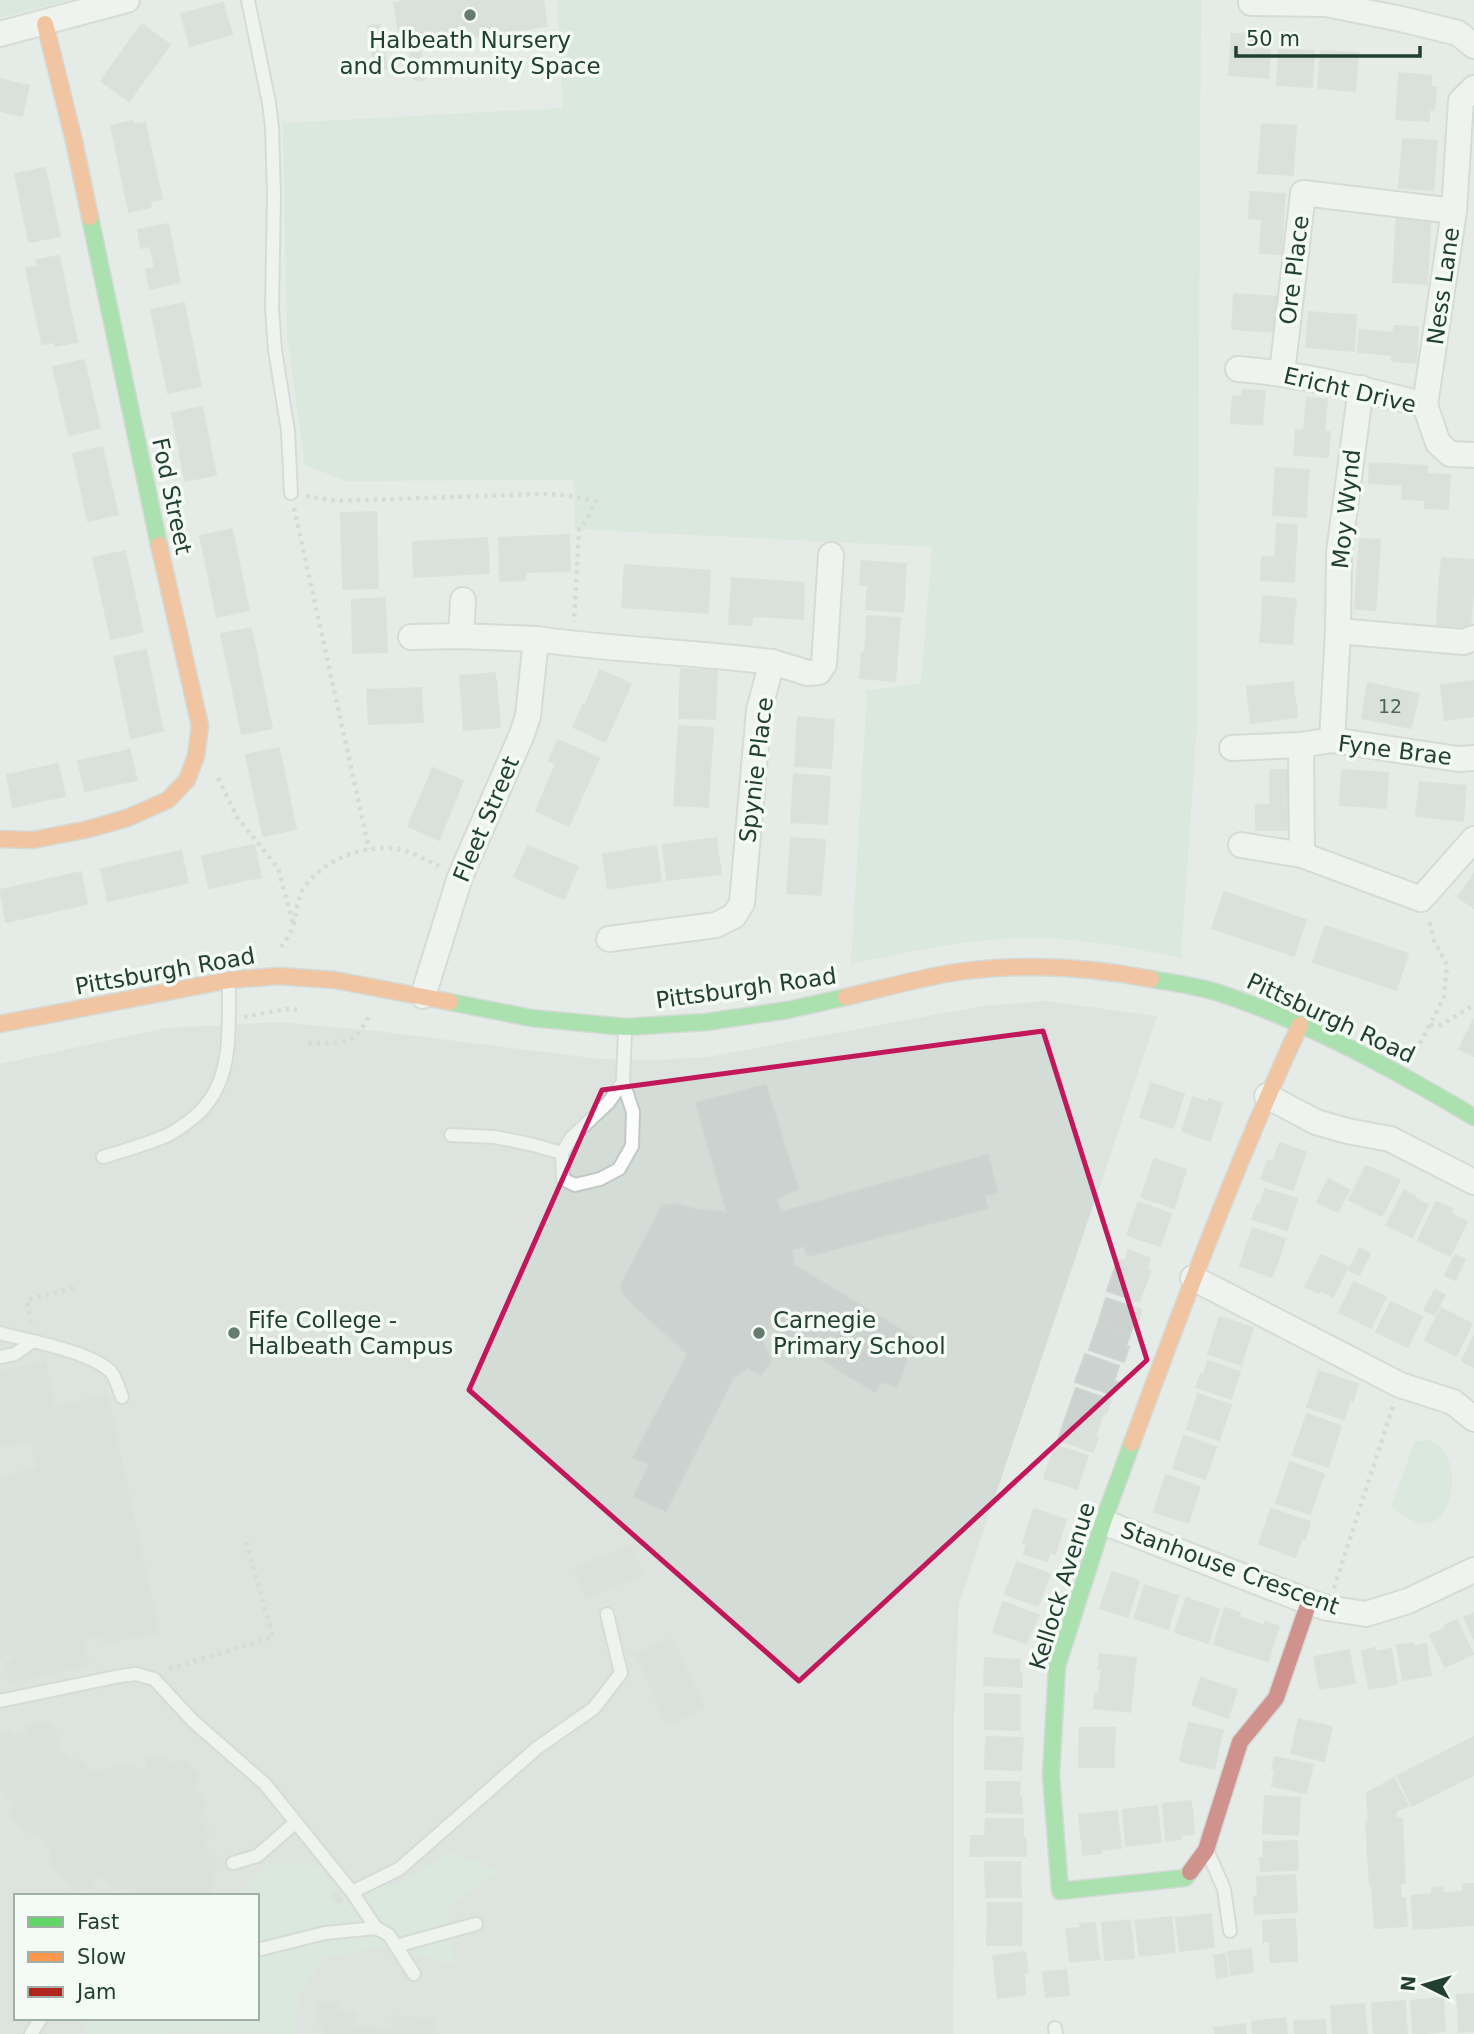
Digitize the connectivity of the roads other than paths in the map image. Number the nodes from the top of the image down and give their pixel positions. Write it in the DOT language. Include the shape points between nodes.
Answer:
graph roads {
  1 [pos="127,0"];
  2 [pos="248,0"];
  3 [pos="1326,2"];
  4 [pos="1251,3"];
  5 [pos="45,24"];
  6 [pos="0,34"];
  7 [pos="1474,46"];
  8 [pos="1474,88"];
  9 [pos="1454,212"];
  10 [pos="1238,369"];
  11 [pos="1282,373"];
  12 [pos="1361,388"];
  13 [pos="1425,405"];
  14 [pos="1474,455"];
  15 [pos="291,493"];
  16 [pos="831,555"];
  17 [pos="463,600"];
  18 [pos="1338,631"];
  19 [pos="461,636"];
  20 [pos="411,637"];
  21 [pos="1474,638"];
  22 [pos="536,639"];
  23 [pos="772,662"];
  24 [pos="1332,740"];
  25 [pos="1301,745"];
  26 [pos="1232,748"];
  27 [pos="1474,758"];
  28 [pos="0,839"];
  29 [pos="1474,839"];
  30 [pos="1241,845"];
  31 [pos="1303,855"];
  32 [pos="610,939"];
  33 [pos="229,980"];
  34 [pos="423,996"];
  35 [pos="0,1024"];
  36 [pos="1300,1025"];
  37 [pos="626,1027"];
  38 [pos="623,1082"];
  39 [pos="1267,1096"];
  40 [pos="1474,1116"];
  41 [pos="451,1135"];
  42 [pos="562,1153"];
  43 [pos="103,1157"];
  44 [pos="1474,1182"];
  45 [pos="1193,1278"];
  46 [pos="0,1333"];
  47 [pos="33,1341"];
  48 [pos="0,1357"];
  49 [pos="122,1397"];
  50 [pos="1474,1419"];
  51 [pos="1103,1522"];
  52 [pos="1474,1570"];
  53 [pos="1318,1605"];
  54 [pos="607,1614"];
  55 [pos="0,1701"];
  56 [pos="295,1823"];
  57 [pos="1206,1850"];
  58 [pos="233,1863"];
  59 [pos="352,1892"];
  60 [pos="476,1924"];
  61 [pos="376,1928"];
  62 [pos="1230,1931"];
  63 [pos="396,1946"];
  64 [pos="259,1950"];
  65 [pos="414,1974"];
  1 -- 5 [label="street"];
  2 -- 15 [label="lane" via="270,103 273,318"];
  3 -- 4 [label="street"];
  3 -- 7 [label="street" via="1458,33"];
  5 -- 6 [label="street"];
  5 -- 28 [label="street, Fod Street" via="200,726 187,780 168,800 89,829 33,840"];
  8 -- 9 [label="street, Ness Lane" via="1461,101"];
  9 -- 11 [label="street, Ore Place" via="1303,192"];
  9 -- 13 [label="street, Ness Lane"];
  10 -- 11 [label="street, Ericht Drive"];
  11 -- 12 [label="street, Ericht Drive"];
  12 -- 13 [label="street, Ericht Drive"];
  12 -- 18 [label="street, Moy Wynd" via="1339,552"];
  13 -- 14 [label="street, Ericht Drive" via="1438,443 1450,454"];
  16 -- 23 [label="street, Spynie Place" via="824,664 819,672 808,673"];
  17 -- 19 [label="street"];
  18 -- 21 [label="street" via="1463,642"];
  18 -- 24 [label="street, Moy Wynd"];
  19 -- 20 [label="street"];
  19 -- 22 [label="street"];
  22 -- 23 [label="street"];
  22 -- 34 [label="street, Fleet Street" via="528,716 460,877"];
  23 -- 32 [label="street, Spynie Place" via="759,710 742,903 734,916 716,925"];
  24 -- 25 [label="street, Fyne Brae"];
  24 -- 27 [label="street, Fyne Brae"];
  25 -- 26 [label="street, Fyne Brae"];
  25 -- 31 [label="street"];
  29 -- 31 [label="street" via="1421,899"];
  30 -- 31 [label="street"];
  33 -- 34 [label="street, Pittsburgh Road" via="335,980"];
  33 -- 35 [label="street, Pittsburgh Road"];
  33 -- 43 [label="lane" via="228,1047 215,1094 199,1114 172,1133"];
  34 -- 37 [label="street, Pittsburgh Road" via="531,1018"];
  36 -- 37 [label="street, Pittsburgh Road" via="1217,992 1122,973 1035,966 952,972 788,1010"];
  36 -- 39 [label="street, Kellock Avenue"];
  36 -- 40 [label="street, Pittsburgh Road"];
  37 -- 38 [label="lane"];
  38 -- 42 [label="lane"];
  38 -- 42 [label="lane" via="633,1112 632,1146 619,1169 575,1185 563,1179"];
  39 -- 44 [label="street" via="1317,1122 1390,1139"];
  39 -- 45 [label="street, Kellock Avenue"];
  41 -- 42 [label="lane" via="495,1137"];
  45 -- 50 [label="street" via="1401,1385 1453,1402"];
  45 -- 51 [label="street, Kellock Avenue"];
  46 -- 47 [label="lane"];
  47 -- 48 [label="lane" via="15,1354"];
  47 -- 49 [label="lane" via="100,1364 113,1374"];
  51 -- 53 [label="street, Stanhouse Crescent"];
  51 -- 57 [label="street, Kellock Avenue" via="1057,1666 1051,1775 1060,1891 1185,1878"];
  52 -- 53 [label="street, Stanhouse Crescent" via="1408,1601 1366,1614"];
  53 -- 57 [label="street, Kellock Avenue" via="1276,1698 1240,1742"];
  54 -- 59 [label="lane" via="621,1672 594,1708 537,1748 399,1869"];
  55 -- 56 [label="lane" via="120,1676 154,1679 193,1721 265,1784"];
  56 -- 58 [label="lane" via="257,1856"];
  56 -- 59 [label="lane"];
  57 -- 62 [label="lane" via="1224,1889"];
  59 -- 61 [label="lane"];
  60 -- 63 [label="lane"];
  61 -- 63 [label="lane" via="389,1934"];
  61 -- 64 [label="lane" via="326,1933"];
  63 -- 65 [label="lane"];
}
